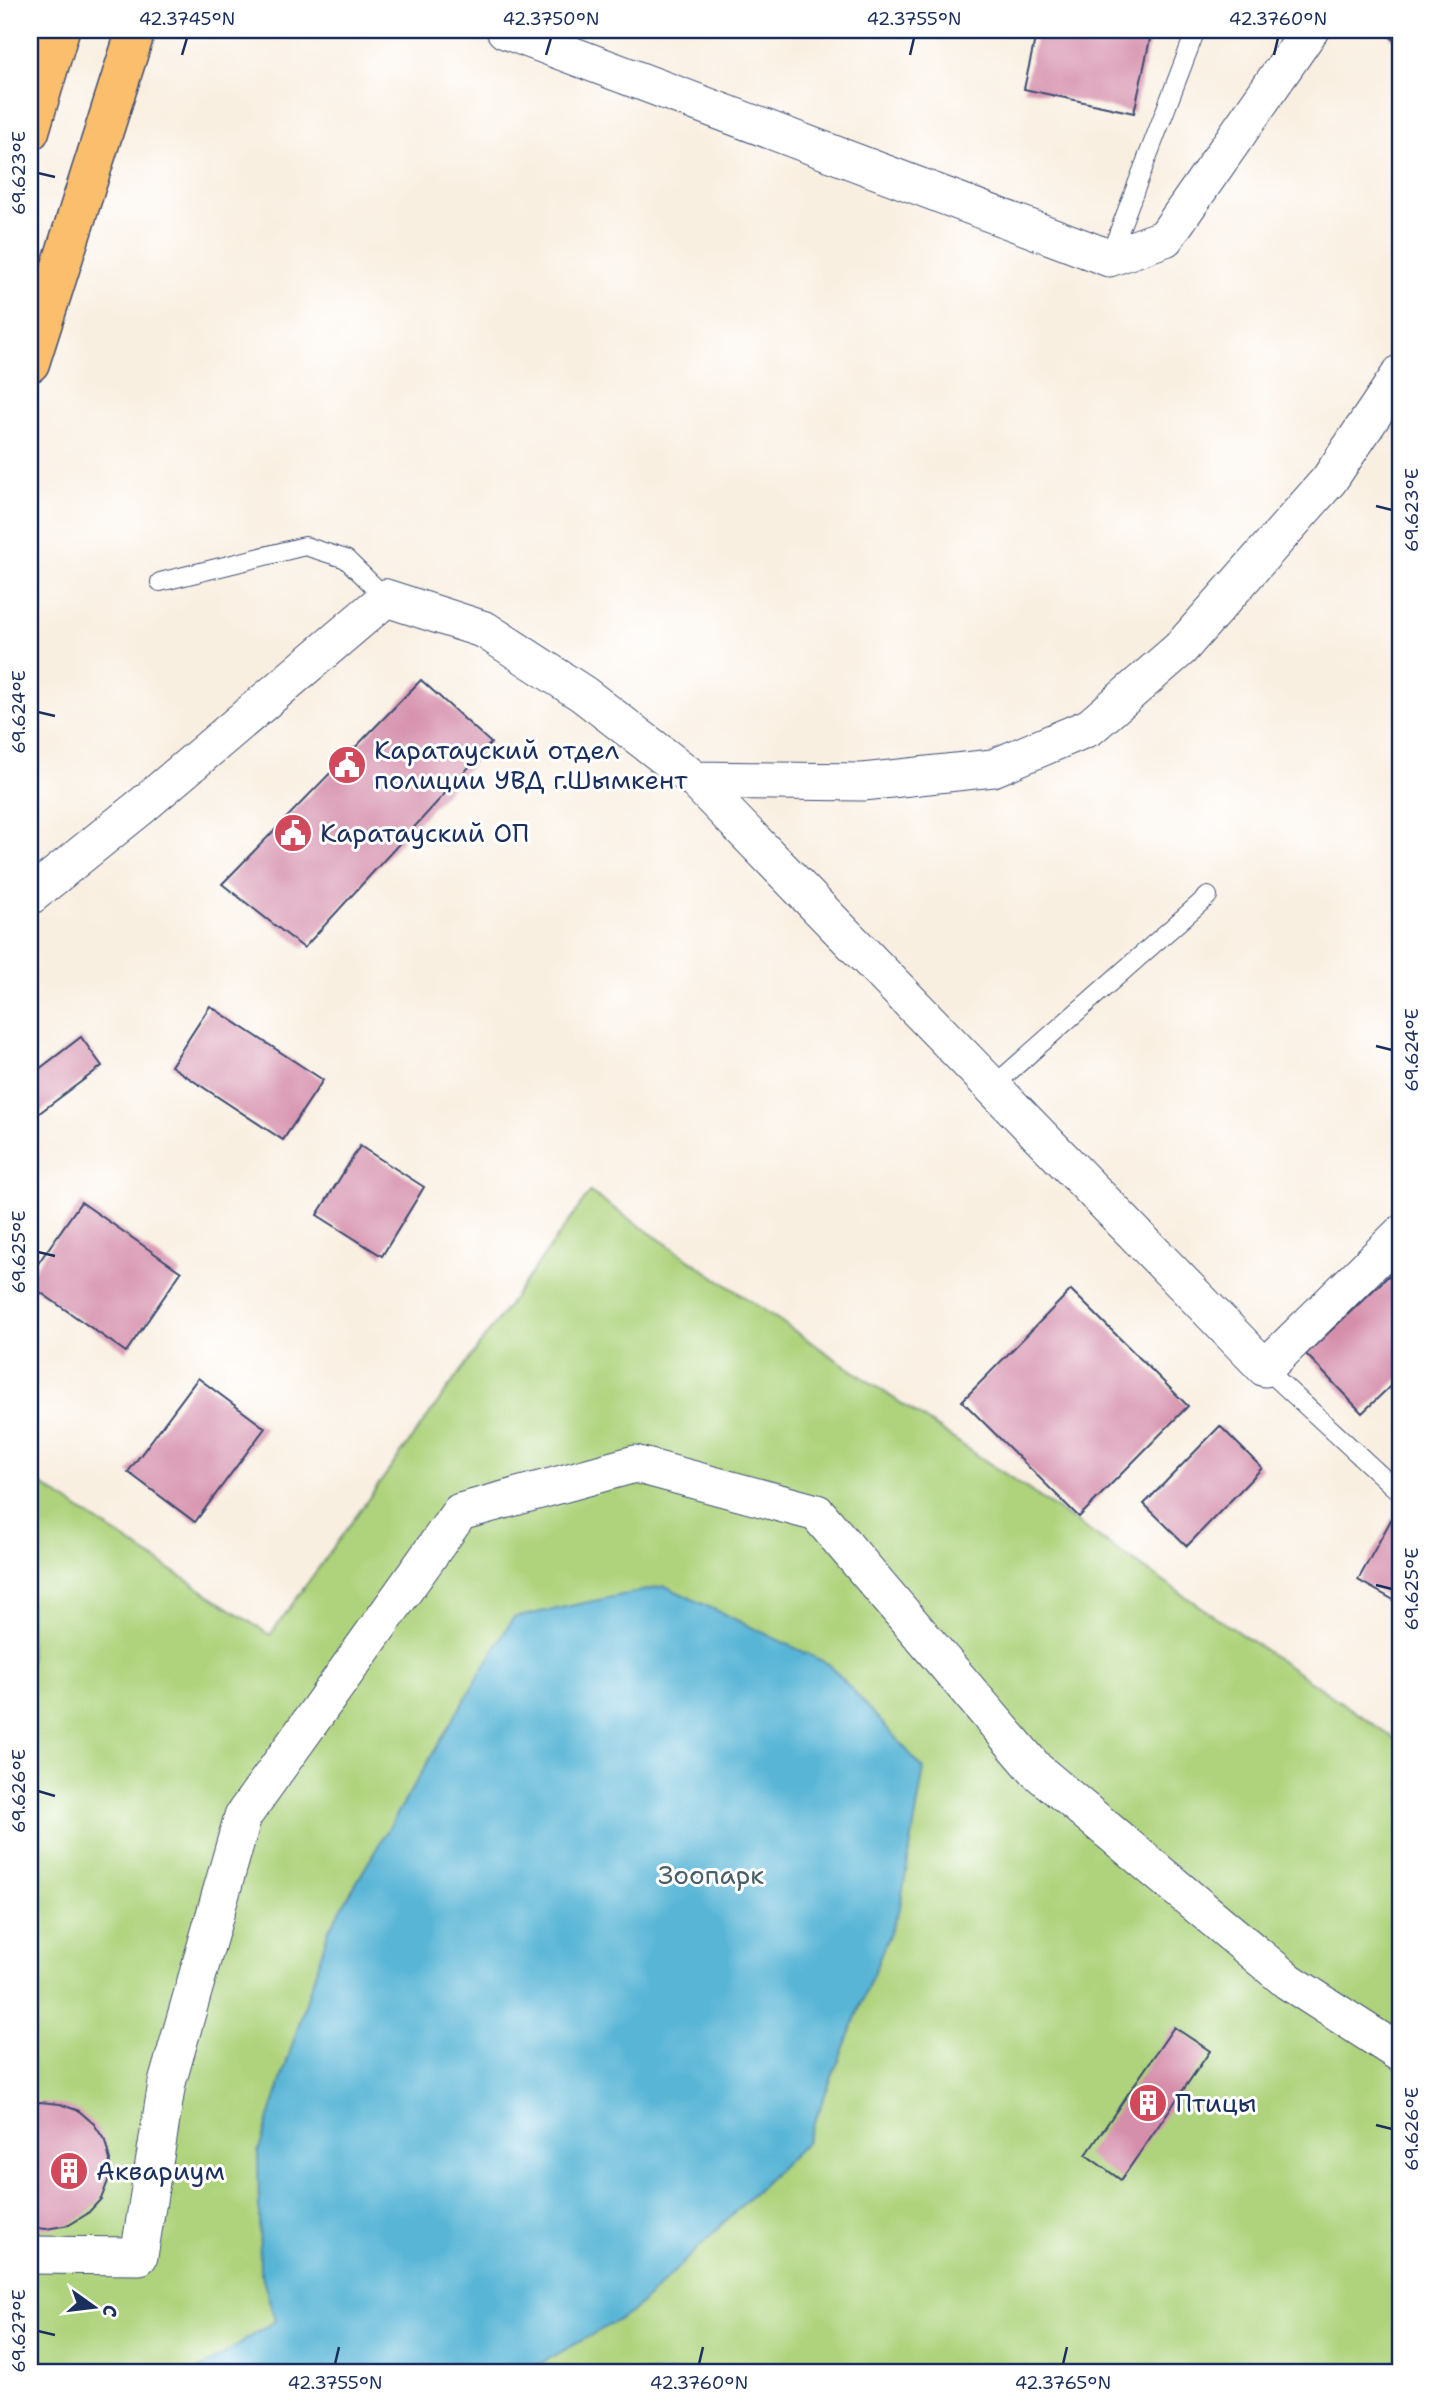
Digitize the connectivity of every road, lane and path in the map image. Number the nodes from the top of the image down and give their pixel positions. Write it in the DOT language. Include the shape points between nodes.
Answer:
graph roads {
  1 [pos="60,30"];
  2 [pos="136,30"];
  3 [pos="505,30"];
  4 [pos="1196,30"];
  5 [pos="1310,30"];
  6 [pos="30,131"];
  7 [pos="1109,258"];
  8 [pos="30,363"];
  9 [pos="1401,373"];
  10 [pos="160,582"];
  11 [pos="386,598"];
  12 [pos="695,780"];
  13 [pos="1208,896"];
  14 [pos="30,897"];
  15 [pos="992,1087"];
  16 [pos="1401,1234"];
  17 [pos="1265,1368"];
  18 [pos="1401,1494"];
  19 [pos="1401,2054"];
  20 [pos="30,2255"];
  1 -- 6 [label="main road"];
  2 -- 8 [label="main road"];
  3 -- 7 [label="street"];
  4 -- 7 [label="lane"];
  5 -- 7 [label="street" via="1164,238"];
  9 -- 12 [label="street" via="1329,480 1180,649 1090,727 993,768 863,782"];
  10 -- 11 [label="lane" via="305,546 346,559"];
  11 -- 12 [label="street" via="485,630 583,694"];
  11 -- 14 [label="street"];
  12 -- 15 [label="street"];
  13 -- 15 [label="lane"];
  15 -- 17 [label="street"];
  16 -- 17 [label="street"];
  17 -- 18 [label="lane"];
  19 -- 20 [label="street" via="1288,1981 1036,1770 817,1514 635,1464 460,1512 243,1816 167,2084 139,2256"];
}
